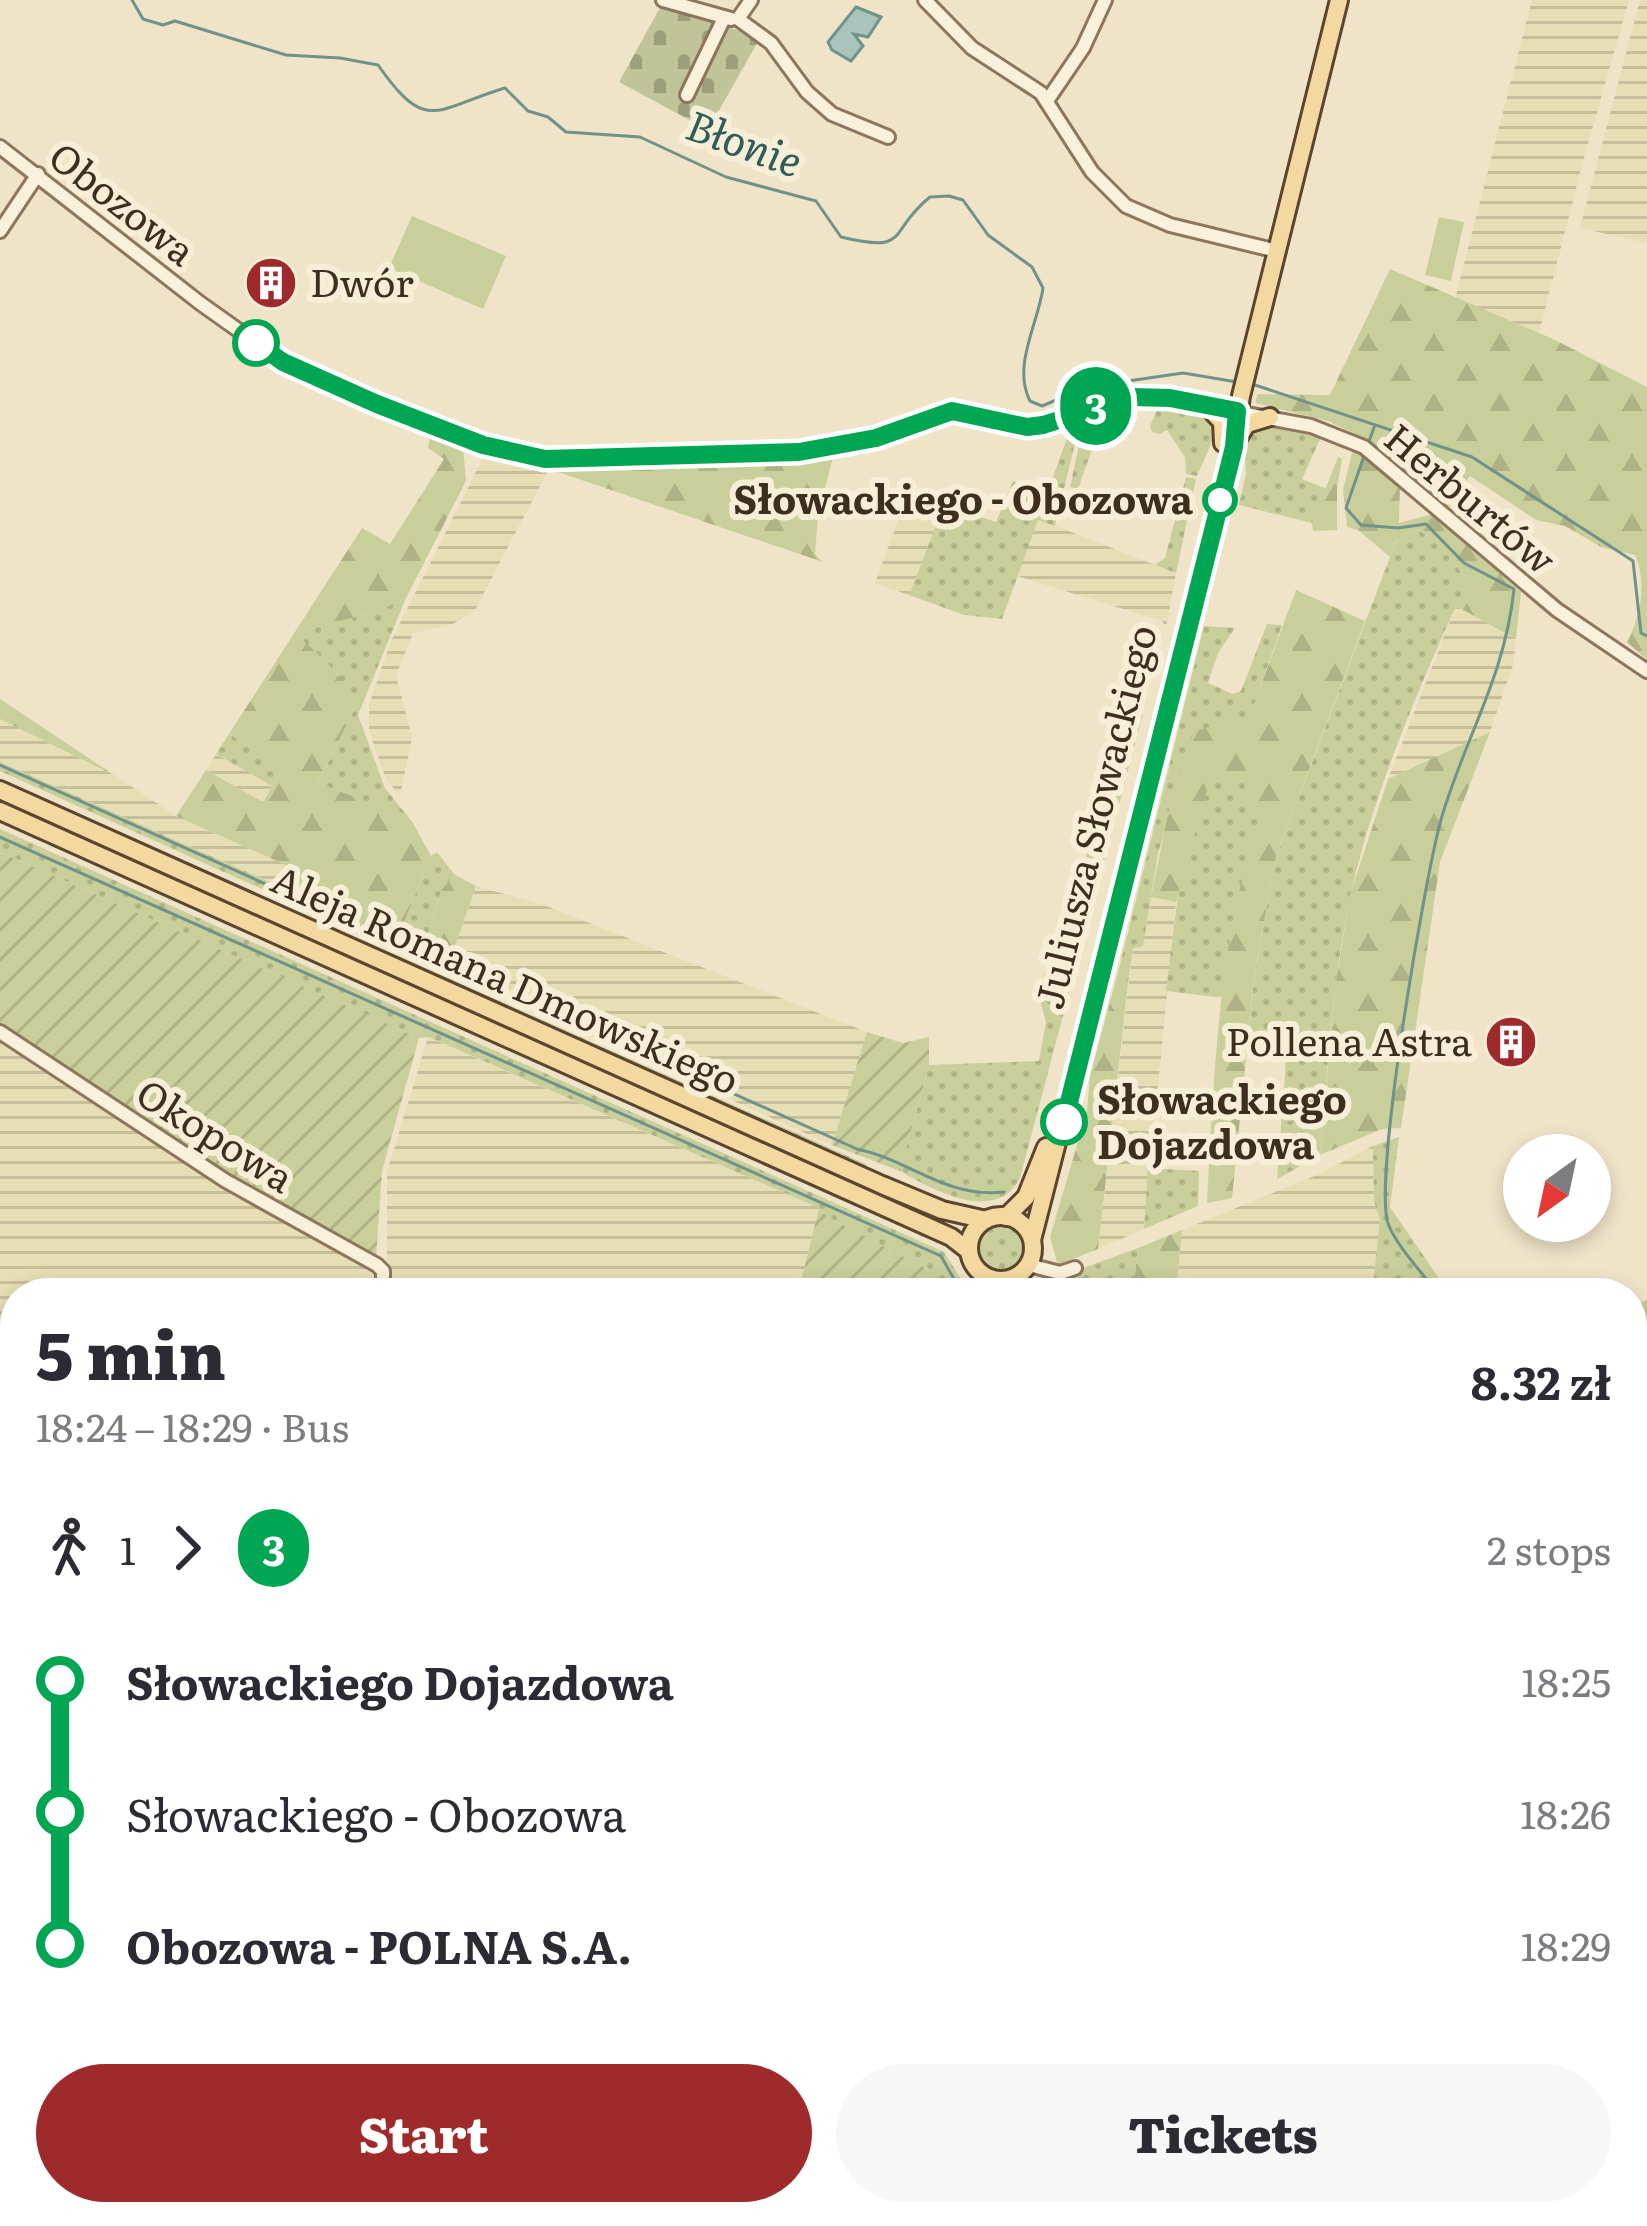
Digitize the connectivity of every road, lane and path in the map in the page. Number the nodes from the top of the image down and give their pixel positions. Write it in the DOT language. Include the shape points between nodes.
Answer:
graph roads {
  1 [pos="663,0"];
  2 [pos="751,0"];
  3 [pos="925,0"];
  4 [pos="1106,0"];
  5 [pos="1339,0"];
  6 [pos="731,19"];
  7 [pos="687,95"];
  8 [pos="1047,101"];
  9 [pos="888,137"];
  10 [pos="0,147"];
  11 [pos="38,174"];
  12 [pos="0,232"];
  13 [pos="1276,250"];
  14 [pos="1206,405"];
  15 [pos="1237,410"];
  16 [pos="1270,417"];
  17 [pos="1228,446"];
  18 [pos="1647,671"];
  19 [pos="0,790"];
  20 [pos="0,812"];
  21 [pos="0,1032"];
  22 [pos="1006,1217"];
  23 [pos="986,1220"];
  24 [pos="1032,1240"];
  25 [pos="969,1251"];
  26 [pos="1029,1264"];
  27 [pos="1075,1268"];
  28 [pos="383,1278"];
  29 [pos="985,1278"];
  30 [pos="1018,1278"];
  1 -- 6 [label="street"];
  2 -- 6 [label="street"];
  3 -- 8 [label="street" via="956,35"];
  4 -- 8 [label="street"];
  5 -- 13 [label="main road, Juliusza Słowackiego"];
  6 -- 7 [label="street"];
  6 -- 9 [label="street" via="771,43 832,114"];
  8 -- 13 [label="street" via="1092,172 1126,206"];
  10 -- 11 [label="street, Obozowa"];
  11 -- 12 [label="street"];
  11 -- 14 [label="street, Obozowa" via="283,362 483,445 545,459 799,452 876,438 952,411 1027,427 1132,397"];
  13 -- 15 [label="main road, Juliusza Słowackiego"];
  14 -- 15 [label="street, Obozowa"];
  14 -- 17 [label="main road" via="1222,422"];
  15 -- 16 [label="street, Herburtów"];
  15 -- 17 [label="main road, Juliusza Słowackiego"];
  16 -- 17 [label="main road" via="1246,424"];
  16 -- 18 [label="street, Herburtów" via="1364,447 1557,610"];
  17 -- 22 [label="main road, Juliusza Słowackiego" via="1044,1157 1022,1205"];
  17 -- 24 [label="main road, Juliusza Słowackiego"];
  19 -- 23 [label="main road, Aleja Romana Dmowskiego" via="925,1204"];
  20 -- 25 [label="main road, Aleja Romana Dmowskiego"];
  21 -- 28 [label="street, Okopowa" via="226,1181 377,1265"];
  22 -- 23 [label="main road"];
  22 -- 24 [label="main road"];
  23 -- 25 [label="main road"];
  24 -- 26 [label="main road"];
  25 -- 29 [label="main road"];
  26 -- 27 [label="street" via="1060,1273"];
  26 -- 30 [label="main road"];
}
